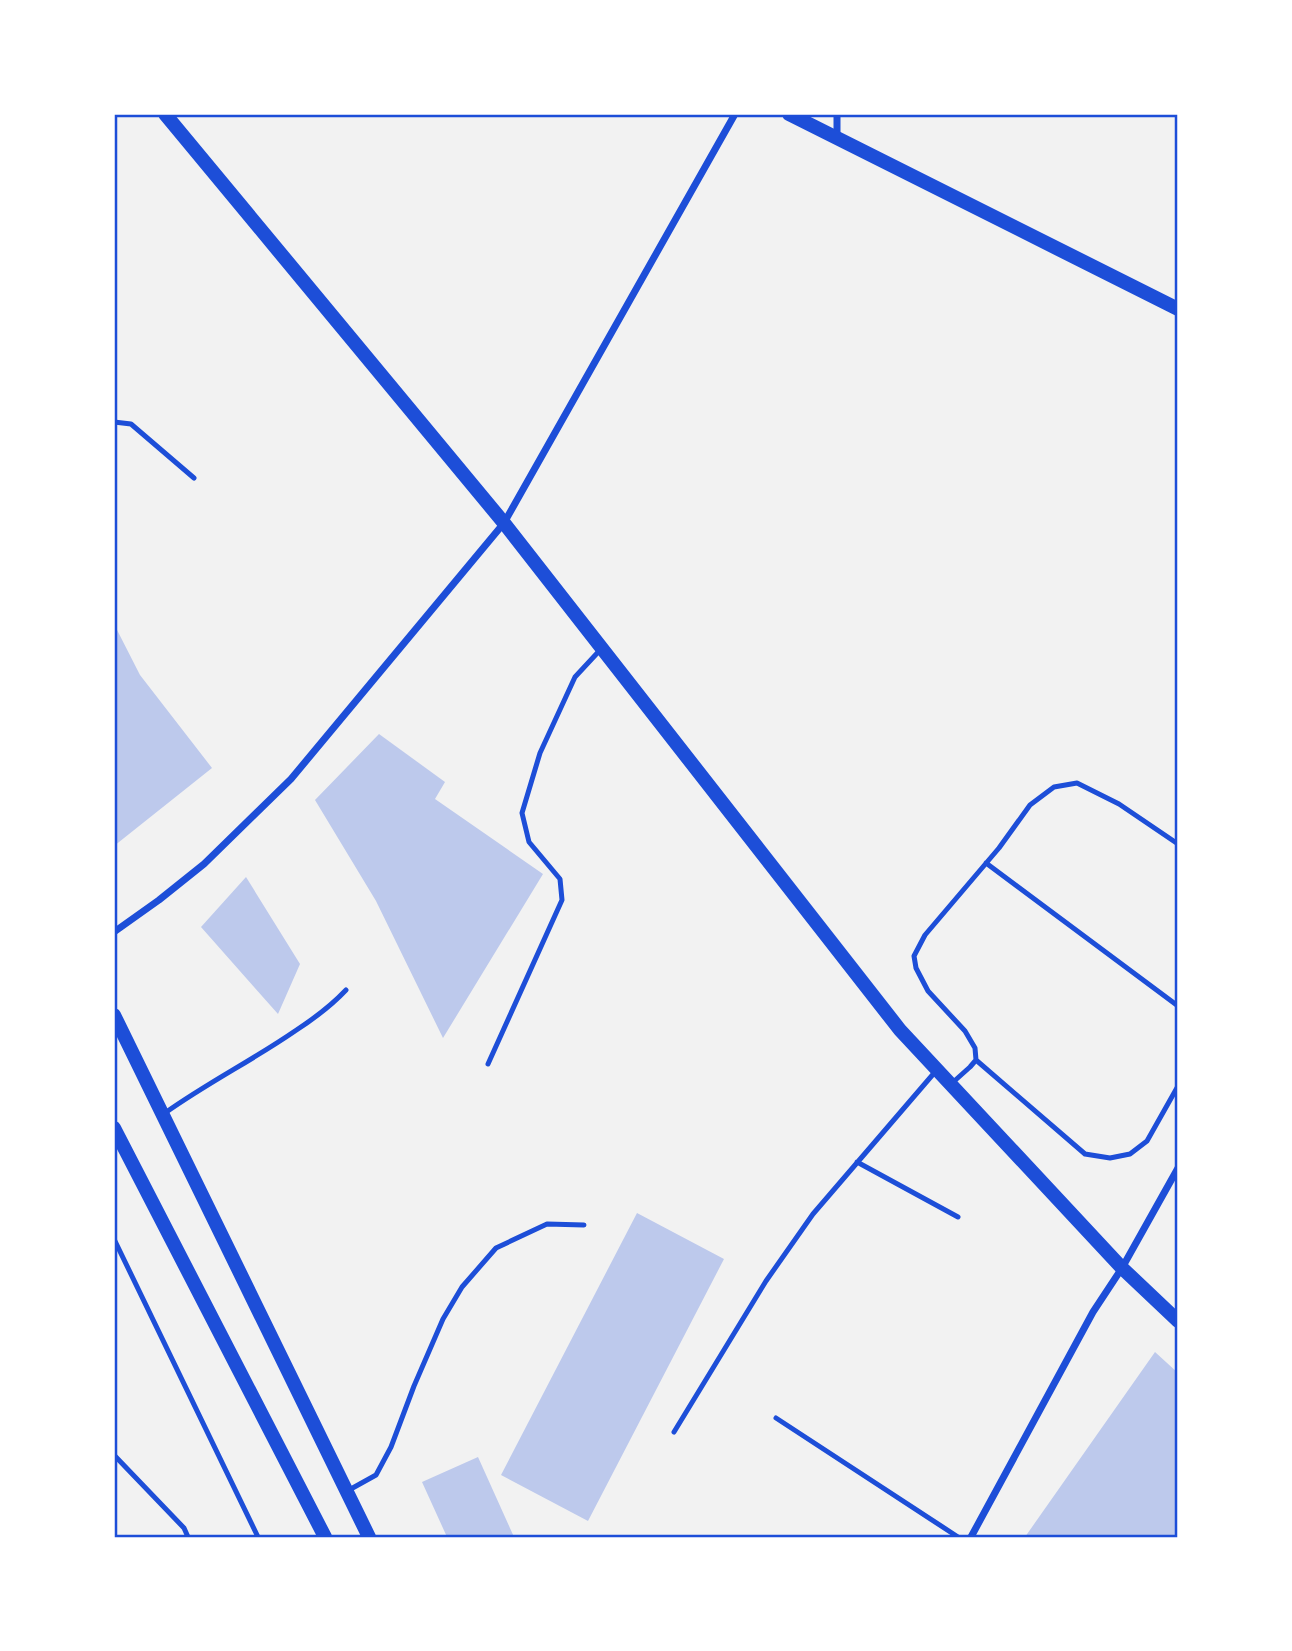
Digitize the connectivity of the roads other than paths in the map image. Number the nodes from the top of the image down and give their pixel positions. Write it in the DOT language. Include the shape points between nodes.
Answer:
graph roads {
  1 [pos="165,114"];
  2 [pos="735,114"];
  3 [pos="789,114"];
  4 [pos="837,114"];
  5 [pos="837,138"];
  6 [pos="1178,309"];
  7 [pos="114,422"];
  8 [pos="194,478"];
  9 [pos="504,523"];
  10 [pos="601,649"];
  11 [pos="1178,844"];
  12 [pos="986,863"];
  13 [pos="114,932"];
  14 [pos="346,990"];
  15 [pos="1178,1006"];
  16 [pos="114,1015"];
  17 [pos="976,1060"];
  18 [pos="488,1064"];
  19 [pos="937,1069"];
  20 [pos="951,1084"];
  21 [pos="1178,1086"];
  22 [pos="163,1115"];
  23 [pos="114,1128"];
  24 [pos="857,1162"];
  25 [pos="1178,1168"];
  26 [pos="958,1217"];
  27 [pos="584,1225"];
  28 [pos="114,1239"];
  29 [pos="1122,1268"];
  30 [pos="1178,1321"];
  31 [pos="776,1418"];
  32 [pos="674,1432"];
  33 [pos="114,1455"];
  34 [pos="346,1491"];
  35 [pos="188,1537"];
  36 [pos="258,1537"];
  37 [pos="325,1537"];
  38 [pos="369,1537"];
  39 [pos="958,1537"];
  40 [pos="971,1537"];
  1 -- 9 [label="main road"];
  2 -- 9 [label="street"];
  3 -- 5 [label="main road"];
  4 -- 5 [label="street"];
  5 -- 6 [label="main road"];
  7 -- 8 [label="lane" via="131,424"];
  9 -- 10 [label="main road"];
  9 -- 13 [label="street" via="291,779 204,864"];
  10 -- 18 [label="lane" via="575,677 540,753 522,813 529,842 560,879 562,900"];
  10 -- 19 [label="main road" via="900,1030"];
  11 -- 12 [label="lane" via="1119,804 1077,783 1054,787 1030,805"];
  12 -- 15 [label="lane"];
  12 -- 17 [label="lane" via="925,935 914,956 928,991 965,1031"];
  14 -- 22 [label="lane" via="331,1007 274,1046"];
  16 -- 22 [label="main road"];
  17 -- 20 [label="lane"];
  17 -- 21 [label="lane" via="1085,1154 1110,1158 1130,1154 1147,1141"];
  19 -- 20 [label="main road"];
  19 -- 24 [label="lane"];
  20 -- 29 [label="main road"];
  22 -- 34 [label="main road"];
  23 -- 37 [label="main road"];
  24 -- 26 [label="lane"];
  24 -- 32 [label="lane" via="765,1281"];
  25 -- 29 [label="street"];
  27 -- 34 [label="lane" via="547,1224 496,1248 462,1287 443,1319 376,1475"];
  28 -- 36 [label="lane"];
  29 -- 30 [label="main road"];
  29 -- 40 [label="street" via="1093,1312"];
  31 -- 39 [label="lane"];
  33 -- 35 [label="lane"];
  34 -- 38 [label="main road"];
}
